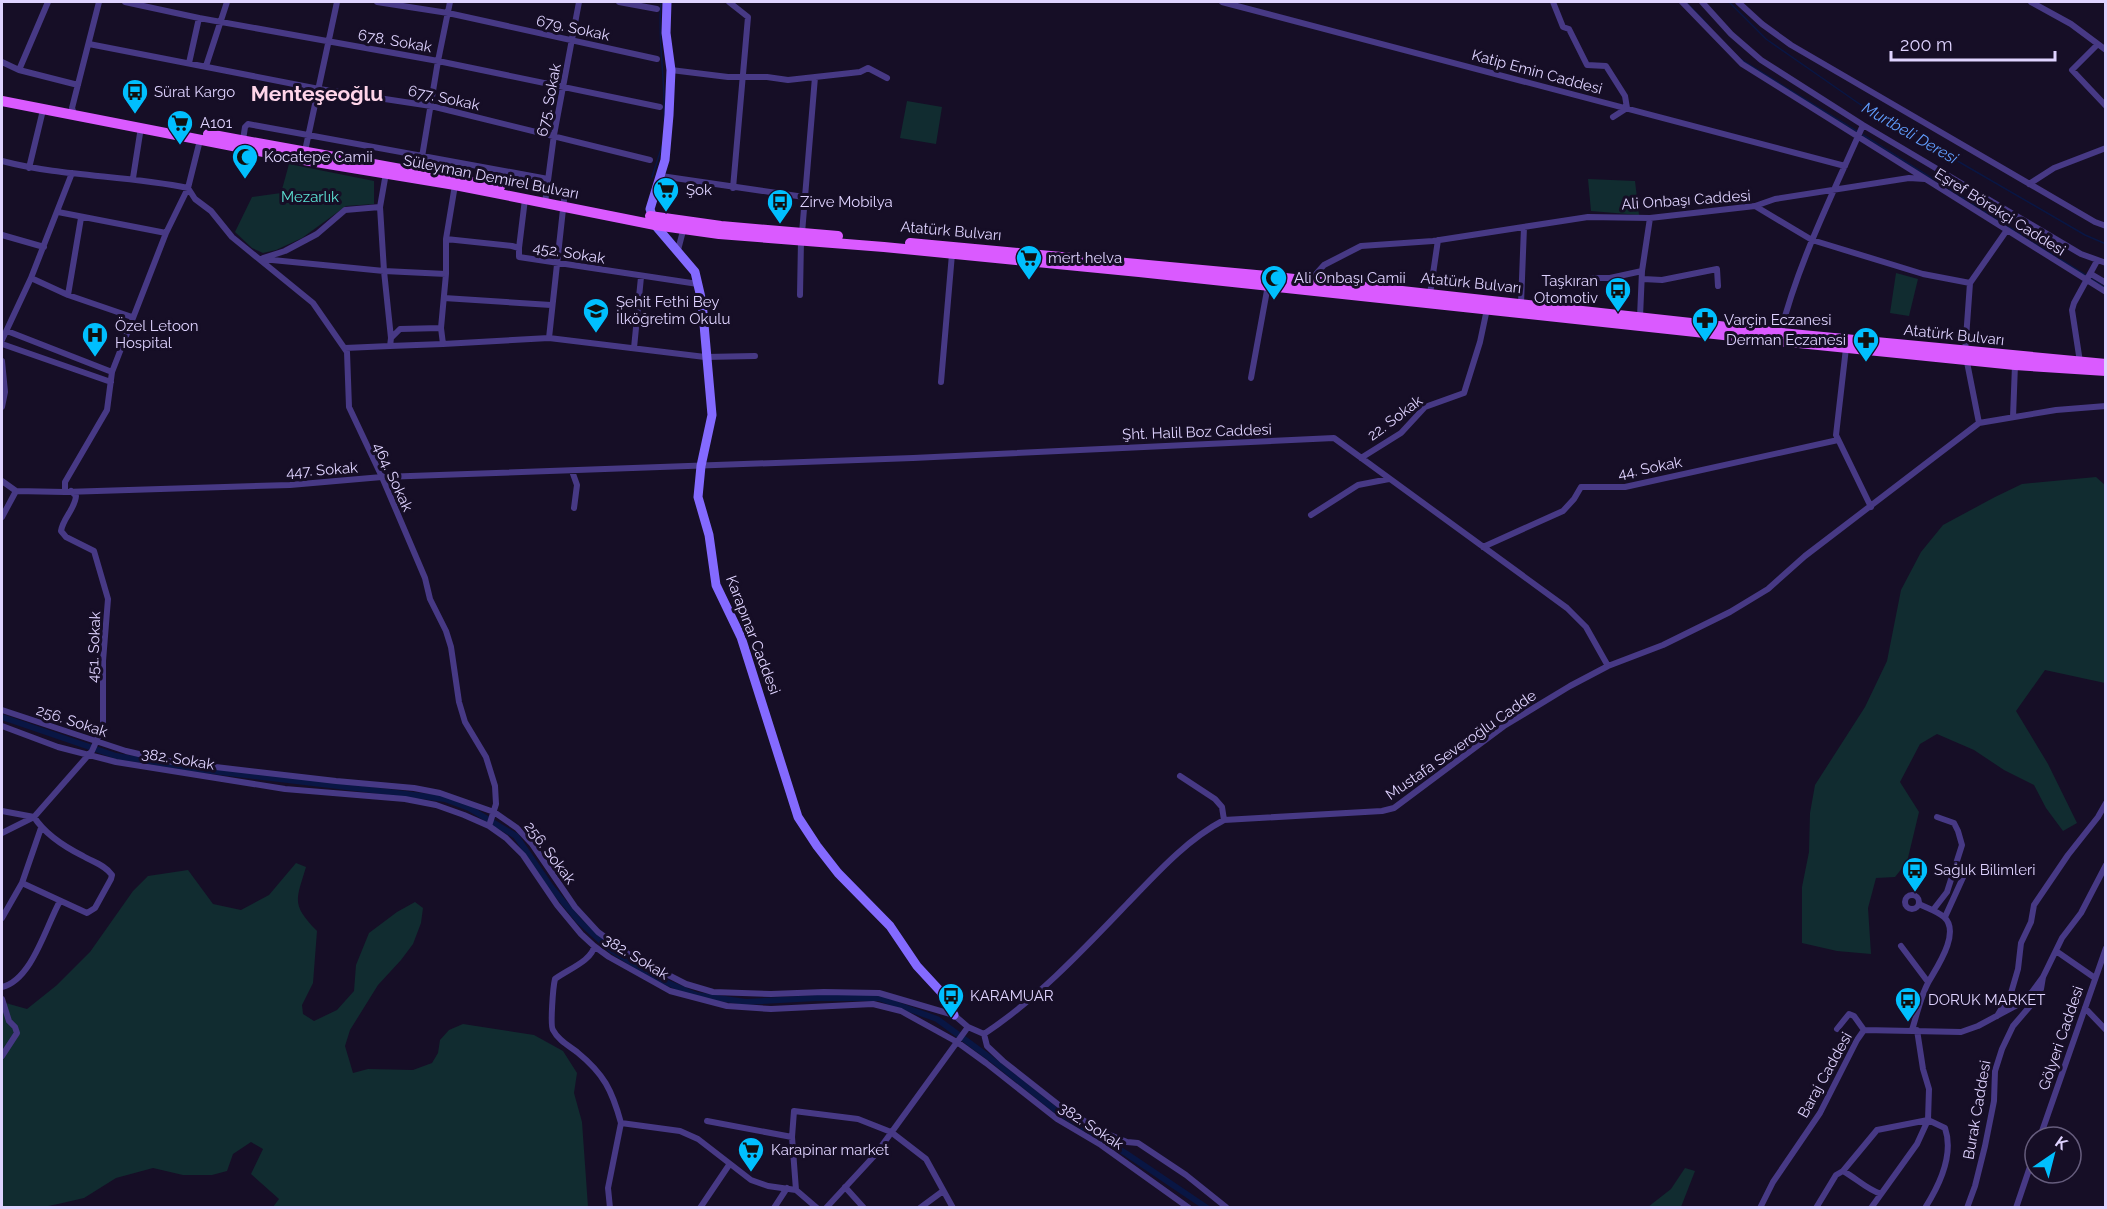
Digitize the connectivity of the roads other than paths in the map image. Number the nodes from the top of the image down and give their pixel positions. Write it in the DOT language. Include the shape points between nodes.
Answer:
graph roads {
  1 [pos="48,2"];
  2 [pos="99,2"];
  3 [pos="125,2"];
  4 [pos="227,2"];
  5 [pos="337,2"];
  6 [pos="377,2"];
  7 [pos="450,2"];
  8 [pos="579,2"];
  9 [pos="619,2"];
  10 [pos="667,2"];
  11 [pos="729,2"];
  12 [pos="1222,2"];
  13 [pos="1553,2"];
  14 [pos="1682,2"];
  15 [pos="1702,2"];
  16 [pos="1738,2"];
  17 [pos="2031,2"];
  18 [pos="657,9"];
  19 [pos="448,13"];
  20 [pos="199,18"];
  21 [pos="221,22"];
  22 [pos="328,40"];
  23 [pos="572,40"];
  24 [pos="89,44"];
  25 [pos="2098,44"];
  26 [pos="2106,50"];
  27 [pos="657,59"];
  28 [pos="438,61"];
  29 [pos="2,62"];
  30 [pos="189,63"];
  31 [pos="206,66"];
  32 [pos="19,70"];
  33 [pos="671,70"];
  34 [pos="744,77"];
  35 [pos="815,77"];
  36 [pos="887,78"];
  37 [pos="78,85"];
  38 [pos="563,88"];
  39 [pos="319,89"];
  40 [pos="2,95"];
  41 [pos="2,101"];
  42 [pos="431,106"];
  43 [pos="2106,106"];
  44 [pos="660,107"];
  45 [pos="1627,108"];
  46 [pos="43,110"];
  47 [pos="73,112"];
  48 [pos="1613,117"];
  49 [pos="141,127"];
  50 [pos="1860,132"];
  51 [pos="554,135"];
  52 [pos="308,136"];
  53 [pos="200,140"];
  54 [pos="243,140"];
  55 [pos="2106,148"];
  56 [pos="305,151"];
  57 [pos="422,156"];
  58 [pos="650,160"];
  59 [pos="2,161"];
  60 [pos="1845,166"];
  61 [pos="29,168"];
  62 [pos="72,173"];
  63 [pos="386,173"];
  64 [pos="419,175"];
  65 [pos="661,176"];
  66 [pos="133,178"];
  67 [pos="548,178"];
  68 [pos="1926,179"];
  69 [pos="2029,184"];
  70 [pos="455,185"];
  71 [pos="188,188"];
  72 [pos="733,188"];
  73 [pos="1834,191"];
  74 [pos="804,197"];
  75 [pos="525,199"];
  76 [pos="545,200"];
  77 [pos="563,203"];
  78 [pos="1755,206"];
  79 [pos="380,207"];
  80 [pos="58,212"];
  81 [pos="81,218"];
  82 [pos="1650,218"];
  83 [pos="654,221"];
  84 [pos="684,225"];
  85 [pos="2106,226"];
  86 [pos="1524,227"];
  87 [pos="2007,230"];
  88 [pos="166,233"];
  89 [pos="2,235"];
  90 [pos="802,237"];
  91 [pos="446,240"];
  92 [pos="1438,240"];
  93 [pos="1812,240"];
  94 [pos="44,247"];
  95 [pos="519,248"];
  96 [pos="678,250"];
  97 [pos="952,254"];
  98 [pos="260,259"];
  99 [pos="2097,261"];
  100 [pos="2106,263"];
  101 [pos="556,264"];
  102 [pos="384,271"];
  103 [pos="1642,271"];
  104 [pos="446,274"];
  105 [pos="641,277"];
  106 [pos="2089,277"];
  107 [pos="31,278"];
  108 [pos="1591,278"];
  109 [pos="1643,279"];
  110 [pos="1970,283"];
  111 [pos="2106,283"];
  112 [pos="698,284"];
  113 [pos="1268,285"];
  114 [pos="1313,286"];
  115 [pos="1718,286"];
  116 [pos="2106,292"];
  117 [pos="68,294"];
  118 [pos="1430,294"];
  119 [pos="800,295"];
  120 [pos="444,297"];
  121 [pos="1521,304"];
  122 [pos="551,306"];
  123 [pos="1488,308"];
  124 [pos="132,317"];
  125 [pos="1640,317"];
  126 [pos="441,328"];
  127 [pos="7,331"];
  128 [pos="1780,337"];
  129 [pos="391,338"];
  130 [pos="549,338"];
  131 [pos="2,342"];
  132 [pos="443,344"];
  133 [pos="390,346"];
  134 [pos="345,348"];
  135 [pos="634,348"];
  136 [pos="1846,348"];
  137 [pos="755,356"];
  138 [pos="1967,356"];
  139 [pos="705,357"];
  140 [pos="2,361"];
  141 [pos="2080,362"];
  142 [pos="2106,364"];
  143 [pos="2015,365"];
  144 [pos="2106,371"];
  145 [pos="112,372"];
  146 [pos="1251,378"];
  147 [pos="111,382"];
  148 [pos="941,382"];
  149 [pos="2106,406"];
  150 [pos="2,407"];
  151 [pos="2013,417"];
  152 [pos="1979,423"];
  153 [pos="1838,440"];
  154 [pos="1361,458"];
  155 [pos="701,466"];
  156 [pos="572,471"];
  157 [pos="382,477"];
  158 [pos="1389,479"];
  159 [pos="2,482"];
  160 [pos="16,491"];
  161 [pos="68,491"];
  162 [pos="1871,507"];
  163 [pos="574,508"];
  164 [pos="1311,515"];
  165 [pos="2,518"];
  166 [pos="1483,547"];
  167 [pos="1608,666"];
  168 [pos="2,710"];
  169 [pos="2,726"];
  170 [pos="93,748"];
  171 [pos="1180,776"];
  172 [pos="2106,803"];
  173 [pos="2,811"];
  174 [pos="493,814"];
  175 [pos="34,817"];
  176 [pos="1937,817"];
  177 [pos="1224,820"];
  178 [pos="489,826"];
  179 [pos="41,828"];
  180 [pos="2,833"];
  181 [pos="2106,865"];
  182 [pos="1965,873"];
  183 [pos="22,883"];
  184 [pos="60,901"];
  185 [pos="1919,904"];
  186 [pos="1933,910"];
  187 [pos="1945,917"];
  188 [pos="2,918"];
  189 [pos="1901,945"];
  190 [pos="594,946"];
  191 [pos="2106,948"];
  192 [pos="2055,951"];
  193 [pos="2043,977"];
  194 [pos="2095,978"];
  195 [pos="1928,982"];
  196 [pos="2,987"];
  197 [pos="2,999"];
  198 [pos="2085,1008"];
  199 [pos="954,1015"];
  200 [pos="1996,1017"];
  201 [pos="966,1029"];
  202 [pos="1836,1029"];
  203 [pos="1864,1030"];
  204 [pos="1914,1030"];
  205 [pos="2106,1030"];
  206 [pos="984,1034"];
  207 [pos="957,1042"];
  208 [pos="2,1056"];
  209 [pos="1928,1120"];
  210 [pos="707,1122"];
  211 [pos="621,1123"];
  212 [pos="2044,1125"];
  213 [pos="891,1132"];
  214 [pos="792,1137"];
  215 [pos="729,1164"];
  216 [pos="1843,1171"];
  217 [pos="2024,1185"];
  218 [pos="845,1187"];
  219 [pos="787,1188"];
  220 [pos="796,1190"];
  221 [pos="943,1191"];
  222 [pos="1881,1194"];
  223 [pos="1226,1207"];
  224 [pos="610,1208"];
  225 [pos="700,1208"];
  226 [pos="774,1208"];
  227 [pos="817,1208"];
  228 [pos="826,1208"];
  229 [pos="864,1208"];
  230 [pos="920,1208"];
  231 [pos="953,1208"];
  232 [pos="1189,1208"];
  233 [pos="1760,1208"];
  234 [pos="1816,1208"];
  235 [pos="1871,1208"];
  236 [pos="1925,1208"];
  237 [pos="1967,1208"];
  238 [pos="2016,1208"];
  1 -- 32 [label="street"];
  2 -- 24 [label="street"];
  3 -- 20 [label="street, 678. Sokak"];
  4 -- 21 [label="street"];
  5 -- 22 [label="street"];
  6 -- 19 [label="street, 679. Sokak"];
  7 -- 19 [label="street"];
  8 -- 23 [label="street, 675. Sokak"];
  9 -- 18 [label="street"];
  10 -- 33 [label="street"];
  11 -- 34 [label="street" via="748,16"];
  12 -- 45 [label="street, Katip Emin Caddesi"];
  13 -- 45 [label="street" via="1563,27 1569,29 1587,65 1606,66 1625,96"];
  14 -- 50 [label="street, Eşref Börekçi Caddesi" via="1742,64"];
  15 -- 50 [label="street" via="1750,52"];
  16 -- 69 [label="street" via="1791,45"];
  17 -- 25 [label="street"];
  19 -- 23 [label="street, 679. Sokak"];
  19 -- 28 [label="street"];
  20 -- 21 [label="street, 678. Sokak"];
  20 -- 30 [label="street"];
  21 -- 22 [label="street, 678. Sokak"];
  21 -- 31 [label="street"];
  22 -- 28 [label="street, 678. Sokak"];
  22 -- 39 [label="street"];
  23 -- 27 [label="street, 679. Sokak"];
  23 -- 38 [label="street, 675. Sokak"];
  24 -- 30 [label="street, 677. Sokak"];
  24 -- 37 [label="street"];
  25 -- 26 [label="street"];
  25 -- 43 [label="street" via="2072,70"];
  28 -- 38 [label="street, 678. Sokak"];
  28 -- 42 [label="street"];
  29 -- 32 [label="street"];
  30 -- 31 [label="street, 677. Sokak"];
  31 -- 39 [label="street, 677. Sokak"];
  32 -- 37 [label="street"];
  33 -- 34 [label="street"];
  33 -- 65 [label="street"];
  34 -- 35 [label="street"];
  34 -- 72 [label="street"];
  35 -- 36 [label="street" via="868,68"];
  35 -- 74 [label="street"];
  37 -- 47 [label="street"];
  38 -- 44 [label="street, 678. Sokak"];
  38 -- 51 [label="street, 675. Sokak"];
  39 -- 42 [label="street, 677. Sokak"];
  39 -- 52 [label="street"];
  40 -- 47 [label="main road, Süleyman Demirel Bulvarı"];
  41 -- 46 [label="main road, Süleyman Demirel Bulvarı"];
  42 -- 51 [label="street, 677. Sokak"];
  42 -- 57 [label="street"];
  45 -- 48 [label="street"];
  45 -- 60 [label="street, Katip Emin Caddesi"];
  46 -- 47 [label="main road, Süleyman Demirel Bulvarı"];
  46 -- 61 [label="street"];
  47 -- 49 [label="main road, Süleyman Demirel Bulvarı"];
  47 -- 54 [label="main road, Süleyman Demirel Bulvarı"];
  49 -- 53 [label="main road, Süleyman Demirel Bulvarı"];
  49 -- 66 [label="street"];
  50 -- 60 [label="street"];
  50 -- 68 [label="street, Eşref Börekçi Caddesi"];
  50 -- 99 [label="street"];
  51 -- 58 [label="street, 677. Sokak"];
  51 -- 67 [label="street, 675. Sokak"];
  52 -- 54 [label="street" via="248,124"];
  52 -- 56 [label="street"];
  52 -- 57 [label="street"];
  53 -- 63 [label="main road, Süleyman Demirel Bulvarı"];
  53 -- 71 [label="street"];
  54 -- 56 [label="main road, Süleyman Demirel Bulvarı"];
  55 -- 69 [label="street" via="2054,168"];
  56 -- 64 [label="main road, Süleyman Demirel Bulvarı"];
  57 -- 64 [label="street"];
  57 -- 67 [label="street"];
  59 -- 61 [label="street"];
  60 -- 73 [label="street"];
  61 -- 62 [label="street"];
  62 -- 66 [label="street"];
  62 -- 80 [label="street"];
  63 -- 64 [label="main road, Süleyman Demirel Bulvarı"];
  63 -- 79 [label="street"];
  64 -- 70 [label="main road, Süleyman Demirel Bulvarı"];
  64 -- 76 [label="main road, Süleyman Demirel Bulvarı"];
  65 -- 72 [label="street"];
  65 -- 83 [label="street" via="650,209"];
  66 -- 71 [label="street"];
  67 -- 76 [label="street, 675. Sokak"];
  68 -- 73 [label="street" via="1909,178"];
  68 -- 87 [label="street, Eşref Börekçi Caddesi"];
  69 -- 85 [label="street"];
  70 -- 75 [label="main road, Süleyman Demirel Bulvarı"];
  70 -- 91 [label="street"];
  71 -- 88 [label="street"];
  71 -- 98 [label="street" via="232,237"];
  72 -- 74 [label="street"];
  73 -- 78 [label="street"];
  73 -- 93 [label="street"];
  74 -- 90 [label="street"];
  75 -- 76 [label="main road, Süleyman Demirel Bulvarı"];
  75 -- 95 [label="street"];
  76 -- 77 [label="main road, Süleyman Demirel Bulvarı"];
  77 -- 83 [label="main road, Süleyman Demirel Bulvarı"];
  77 -- 101 [label="street"];
  78 -- 82 [label="street, Ali Onbaşı Caddesi"];
  78 -- 93 [label="street, Ali Onbaşı Caddesi"];
  79 -- 98 [label="street" via="345,210 317,234"];
  79 -- 102 [label="street"];
  80 -- 81 [label="street"];
  80 -- 94 [label="street"];
  81 -- 88 [label="street"];
  81 -- 117 [label="street"];
  82 -- 86 [label="street, Ali Onbaşı Caddesi" via="1588,217"];
  82 -- 103 [label="street"];
  83 -- 84 [label="main road, Atatürk Bulvarı"];
  83 -- 96 [label="street, Karapınar Caddesi"];
  84 -- 90 [label="main road, Atatürk Bulvarı" via="719,234"];
  84 -- 96 [label="street"];
  86 -- 92 [label="street, Ali Onbaşı Caddesi"];
  86 -- 121 [label="street"];
  87 -- 106 [label="street, Eşref Börekçi Caddesi"];
  87 -- 110 [label="street"];
  88 -- 124 [label="street"];
  89 -- 94 [label="street"];
  90 -- 97 [label="main road, Atatürk Bulvarı"];
  90 -- 114 [label="main road, Atatürk Bulvarı" via="1111,261"];
  90 -- 119 [label="street"];
  91 -- 95 [label="street, 452. Sokak"];
  91 -- 104 [label="street"];
  92 -- 114 [label="street, Ali Onbaşı Caddesi" via="1361,246 1324,265"];
  92 -- 118 [label="street"];
  93 -- 110 [label="street, Ali Onbaşı Caddesi" via="1923,274"];
  93 -- 128 [label="street" via="1787,305"];
  94 -- 107 [label="street"];
  95 -- 101 [label="street, 452. Sokak" via="519,257"];
  96 -- 112 [label="street, Karapınar Caddesi" via="695,272"];
  97 -- 113 [label="main road, Atatürk Bulvarı"];
  97 -- 148 [label="street"];
  98 -- 102 [label="street"];
  98 -- 134 [label="street" via="313,303"];
  99 -- 100 [label="street"];
  99 -- 106 [label="street"];
  101 -- 105 [label="street, 452. Sokak"];
  101 -- 122 [label="street"];
  102 -- 104 [label="street"];
  102 -- 129 [label="street"];
  103 -- 108 [label="street"];
  103 -- 109 [label="street"];
  104 -- 120 [label="street"];
  105 -- 112 [label="street, 452. Sokak"];
  105 -- 135 [label="street"];
  106 -- 111 [label="street, Eşref Börekçi Caddesi"];
  106 -- 116 [label="street, Eşref Börekçi Caddesi"];
  106 -- 141 [label="street" via="2072,310"];
  107 -- 117 [label="street"];
  107 -- 127 [label="street"];
  109 -- 115 [label="street" via="1662,280 1717,270"];
  109 -- 125 [label="street"];
  110 -- 138 [label="street"];
  112 -- 139 [label="street, Karapınar Caddesi"];
  113 -- 114 [label="main road, Atatürk Bulvarı"];
  113 -- 146 [label="street"];
  114 -- 118 [label="main road, Atatürk Bulvarı"];
  114 -- 123 [label="main road, Atatürk Bulvarı"];
  117 -- 124 [label="street"];
  118 -- 121 [label="main road, Atatürk Bulvarı"];
  120 -- 122 [label="street"];
  120 -- 126 [label="street"];
  121 -- 125 [label="main road, Atatürk Bulvarı"];
  122 -- 130 [label="street"];
  123 -- 128 [label="main road, Atatürk Bulvarı"];
  123 -- 154 [label="street, 22. Sokak" via="1464,393 1425,407 1401,433"];
  124 -- 145 [label="street"];
  125 -- 128 [label="main road, Atatürk Bulvarı"];
  126 -- 129 [label="street" via="400,329"];
  126 -- 132 [label="street"];
  127 -- 131 [label="street"];
  127 -- 145 [label="street"];
  128 -- 136 [label="main road, Atatürk Bulvarı"];
  128 -- 138 [label="main road, Atatürk Bulvarı"];
  129 -- 133 [label="street"];
  130 -- 132 [label="street"];
  130 -- 135 [label="street"];
  131 -- 147 [label="street"];
  132 -- 133 [label="street"];
  133 -- 134 [label="street"];
  134 -- 157 [label="street, 464. Sokak" via="349,407"];
  135 -- 139 [label="street"];
  136 -- 138 [label="main road, Atatürk Bulvarı"];
  136 -- 153 [label="street"];
  137 -- 139 [label="street"];
  138 -- 141 [label="main road, Atatürk Bulvarı"];
  138 -- 143 [label="main road, Atatürk Bulvarı"];
  138 -- 152 [label="street"];
  139 -- 155 [label="street, Karapınar Caddesi" via="712,415"];
  140 -- 150 [label="street"];
  141 -- 142 [label="main road, Atatürk Bulvarı"];
  143 -- 144 [label="main road, Atatürk Bulvarı"];
  143 -- 151 [label="street"];
  145 -- 147 [label="street"];
  147 -- 161 [label="street" via="107,410 65,482"];
  149 -- 151 [label="street"];
  151 -- 152 [label="street"];
  152 -- 162 [label="street, Mustafa Severoğlu Cadde"];
  153 -- 162 [label="street"];
  153 -- 166 [label="street, 44. Sokak" via="1625,487 1581,487 1563,511"];
  154 -- 155 [label="street, Şht. Halil Boz Caddesi" via="1334,438"];
  154 -- 158 [label="street, Şht. Halil Boz Caddesi"];
  155 -- 156 [label="street, 447. Sokak"];
  155 -- 199 [label="street, Karapınar Caddesi" via="698,497 709,535 716,585 741,637 798,817 838,873 890,926"];
  156 -- 157 [label="street, 447. Sokak"];
  156 -- 163 [label="street" via="577,485"];
  157 -- 161 [label="street, 447. Sokak" via="290,485"];
  157 -- 174 [label="street, 464. Sokak" via="446,631 465,722 486,758 495,786"];
  158 -- 164 [label="street" via="1358,485"];
  158 -- 166 [label="street, Şht. Halil Boz Caddesi"];
  159 -- 160 [label="street"];
  160 -- 161 [label="street, 447. Sokak"];
  160 -- 165 [label="street"];
  161 -- 170 [label="street, 451. Sokak" via="76,496 75,503 61,531 94,551 108,599 103,724"];
  162 -- 167 [label="street, Mustafa Severoğlu Cadde" via="1805,556 1768,590 1663,645"];
  166 -- 167 [label="street, Şht. Halil Boz Caddesi" via="1573,614 1586,627"];
  167 -- 177 [label="street, Mustafa Severoğlu Cadde" via="1504,726 1394,808"];
  168 -- 170 [label="street, 256. Sokak"];
  169 -- 170 [label="street, 382. Sokak" via="58,747"];
  170 -- 174 [label="street, 256. Sokak" via="173,762 414,788 440,793"];
  170 -- 175 [label="street"];
  170 -- 178 [label="street, 382. Sokak" via="116,762 285,789 436,805"];
  171 -- 177 [label="street" via="1215,799 1222,807"];
  172 -- 200 [label="street" via="2034,905 2011,993"];
  173 -- 175 [label="street"];
  174 -- 178 [label="street, 464. Sokak"];
  174 -- 199 [label="street, 256. Sokak" via="517,828 532,844 598,932 631,956 686,984 713,992 879,993"];
  175 -- 179 [label="street"];
  175 -- 180 [label="street"];
  176 -- 186 [label="street" via="1954,823 1962,845 1947,892"];
  177 -- 206 [label="street, Mustafa Severoğlu Cadde" via="1204,831 1169,862 1026,1003"];
  178 -- 190 [label="street, 382. Sokak" via="523,855 557,905"];
  179 -- 183 [label="street"];
  179 -- 184 [label="street" via="112,875 92,911 87,913"];
  181 -- 192 [label="street, Burak Caddesi"];
  182 -- 187 [label="street"];
  183 -- 184 [label="street"];
  183 -- 188 [label="street"];
  184 -- 196 [label="street" via="28,964 15,981"];
  185 -- 186 [label="street"];
  186 -- 187 [label="street"];
  187 -- 195 [label="street" via="1949,924 1945,955"];
  189 -- 195 [label="street"];
  190 -- 207 [label="street, 382. Sokak" via="669,991 688,997 727,1006 771,1009 873,1004 901,1011"];
  190 -- 211 [label="street" via="590,957 555,979 551,1028 606,1081"];
  191 -- 194 [label="street, Gölyeri Caddesi"];
  192 -- 193 [label="street, Burak Caddesi"];
  192 -- 194 [label="street"];
  193 -- 200 [label="street, Baraj Caddesi" via="2017,1005"];
  193 -- 237 [label="street, Burak Caddesi" via="2041,990 2013,1026 2002,1049 1995,1071 1985,1146"];
  194 -- 198 [label="street, Gölyeri Caddesi"];
  195 -- 204 [label="street"];
  197 -- 208 [label="street" via="16,1033"];
  198 -- 205 [label="street"];
  198 -- 212 [label="street, Gölyeri Caddesi"];
  199 -- 201 [label="street, 256. Sokak"];
  200 -- 204 [label="street, Baraj Caddesi" via="1961,1032"];
  201 -- 206 [label="street, 256. Sokak"];
  201 -- 207 [label="street"];
  202 -- 203 [label="street" via="1849,1014"];
  203 -- 204 [label="street, Baraj Caddesi"];
  203 -- 233 [label="street, Baraj Caddesi" via="1820,1113"];
  204 -- 209 [label="street" via="1929,1089"];
  206 -- 223 [label="street" via="987,1046 1003,1061 1064,1108 1105,1133 1138,1143"];
  207 -- 213 [label="street"];
  207 -- 232 [label="street, 382. Sokak" via="1057,1119 1107,1149"];
  209 -- 216 [label="street" via="1877,1130"];
  209 -- 222 [label="street" via="1917,1144"];
  209 -- 236 [label="street" via="1945,1128 1948,1138 1946,1161"];
  210 -- 214 [label="street"];
  211 -- 215 [label="street" via="680,1131 698,1139"];
  211 -- 224 [label="street" via="608,1188"];
  213 -- 214 [label="street" via="858,1119 794,1111"];
  213 -- 218 [label="street"];
  213 -- 221 [label="street" via="926,1160"];
  214 -- 220 [label="street"];
  215 -- 219 [label="street" via="758,1184"];
  215 -- 225 [label="street"];
  216 -- 222 [label="street"];
  216 -- 234 [label="street" via="1836,1175"];
  217 -- 238 [label="street"];
  218 -- 228 [label="street"];
  218 -- 229 [label="street"];
  219 -- 220 [label="street"];
  219 -- 226 [label="street"];
  220 -- 227 [label="street"];
  221 -- 230 [label="street"];
  221 -- 231 [label="street"];
  222 -- 235 [label="street"];
}
